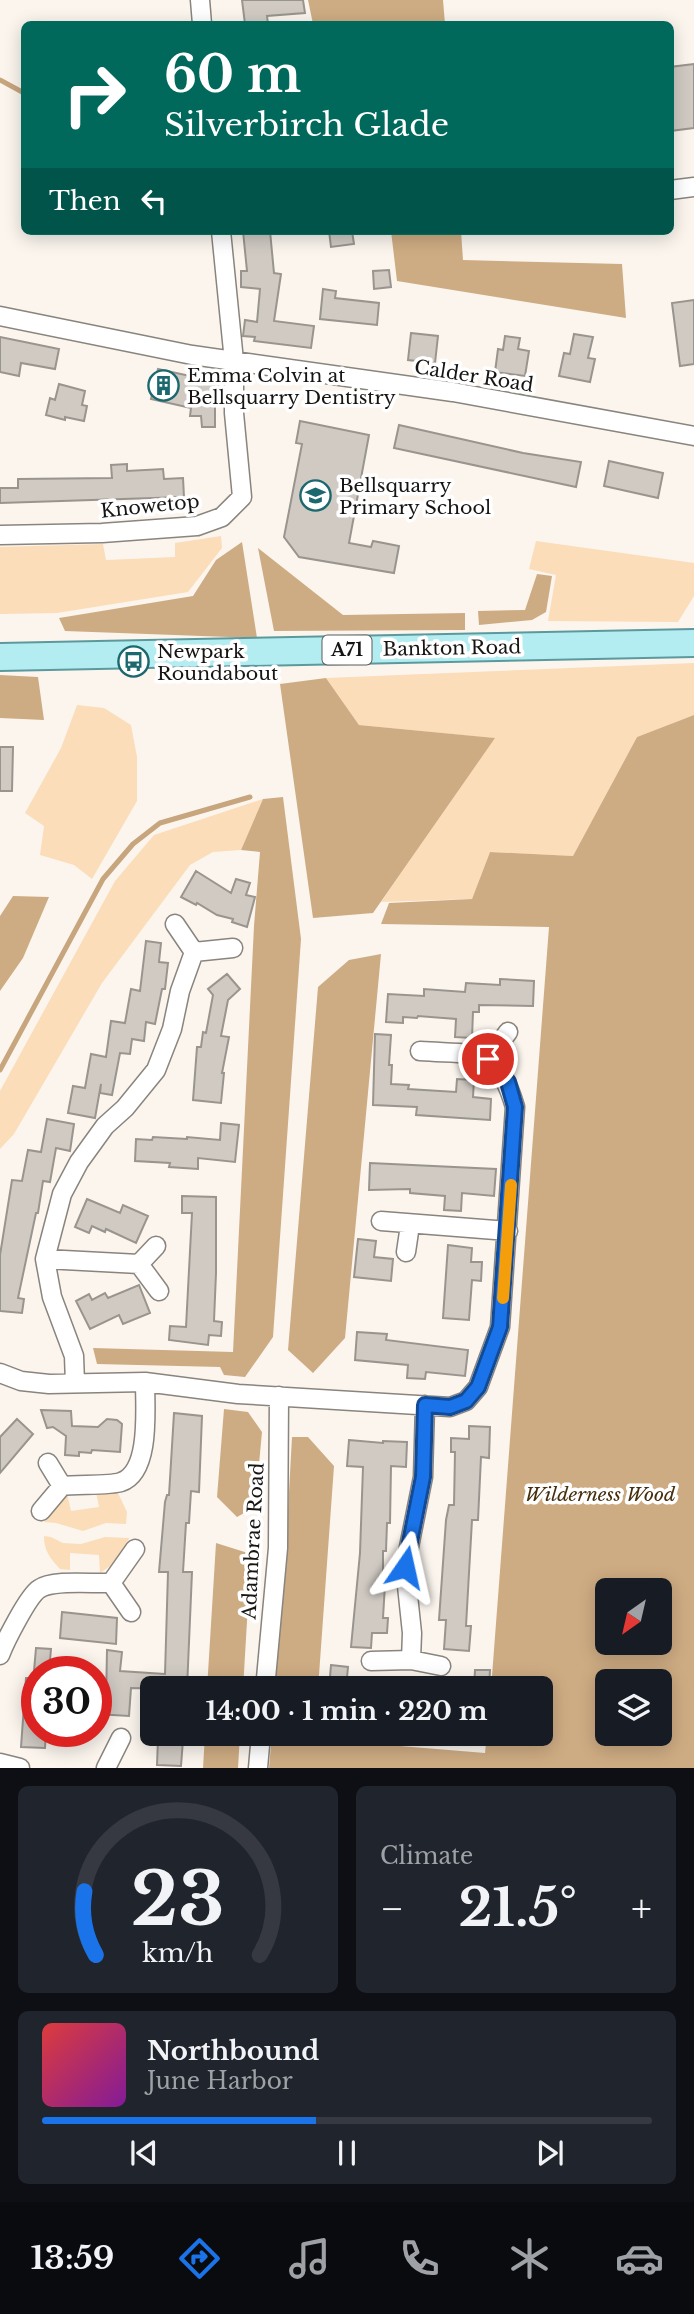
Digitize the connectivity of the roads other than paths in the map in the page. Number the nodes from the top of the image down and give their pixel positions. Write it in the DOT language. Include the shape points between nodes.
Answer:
graph roads {
  1 [pos="200,0"];
  2 [pos="202,21"];
  3 [pos="694,187"];
  4 [pos="674,190"];
  5 [pos="221,235"];
  6 [pos="0,316"];
  7 [pos="234,361"];
  8 [pos="694,436"];
  9 [pos="0,534"];
  10 [pos="694,643"];
  11 [pos="0,657"];
  12 [pos="175,924"];
  13 [pos="233,948"];
  14 [pos="194,952"];
  15 [pos="508,1032"];
  16 [pos="420,1051"];
  17 [pos="488,1059"];
  18 [pos="381,1221"];
  19 [pos="410,1225"];
  20 [pos="508,1231"];
  21 [pos="156,1246"];
  22 [pos="406,1252"];
  23 [pos="45,1259"];
  24 [pos="139,1264"];
  25 [pos="159,1291"];
  26 [pos="0,1373"];
  27 [pos="145,1382"];
  28 [pos="75,1383"];
  29 [pos="279,1396"];
  30 [pos="425,1405"];
  31 [pos="48,1464"];
  32 [pos="62,1486"];
  33 [pos="41,1511"];
  34 [pos="135,1549"];
  35 [pos="111,1583"];
  36 [pos="131,1612"];
  37 [pos="0,1655"];
  38 [pos="411,1660"];
  39 [pos="371,1661"];
  40 [pos="441,1666"];
  41 [pos="266,1676"];
  42 [pos="121,1738"];
  43 [pos="260,1746"];
  44 [pos="0,1763"];
  45 [pos="20,1768"];
  46 [pos="106,1768"];
  47 [pos="258,1768"];
  1 -- 2 [label="street"];
  3 -- 4 [label="street"];
  5 -- 7 [label="street, Knowetop"];
  6 -- 7 [label="street, Calder Road"];
  7 -- 8 [label="street, Calder Road" via="453,392"];
  7 -- 9 [label="street, Knowetop" via="242,497 222,517 185,527"];
  10 -- 11 [label="main road, Bankton Road / A71"];
  12 -- 14 [label="street"];
  13 -- 14 [label="street"];
  14 -- 23 [label="street" via="156,1070 79,1162 62,1194"];
  15 -- 17 [label="street"];
  16 -- 17 [label="street"];
  17 -- 20 [label="street" via="508,1082 515,1107"];
  18 -- 19 [label="street"];
  19 -- 20 [label="street"];
  19 -- 22 [label="street"];
  20 -- 30 [label="street" via="500,1327 478,1387 466,1401 450,1407"];
  21 -- 24 [label="street"];
  23 -- 24 [label="street"];
  23 -- 28 [label="street" via="52,1297 74,1356"];
  24 -- 25 [label="street"];
  26 -- 28 [label="street" via="22,1381"];
  27 -- 28 [label="street"];
  27 -- 29 [label="street"];
  27 -- 32 [label="street" via="143,1448 133,1476 120,1483"];
  29 -- 30 [label="street"];
  29 -- 41 [label="street, Adambrae Road" via="278,1548"];
  30 -- 38 [label="street" via="423,1477 405,1567"];
  31 -- 32 [label="street"];
  32 -- 33 [label="street"];
  34 -- 35 [label="street"];
  35 -- 36 [label="street"];
  35 -- 37 [label="street" via="53,1584 38,1589"];
  38 -- 39 [label="street"];
  38 -- 40 [label="street"];
  42 -- 46 [label="street"];
  43 -- 47 [label="street"];
  44 -- 45 [label="street"];
}
